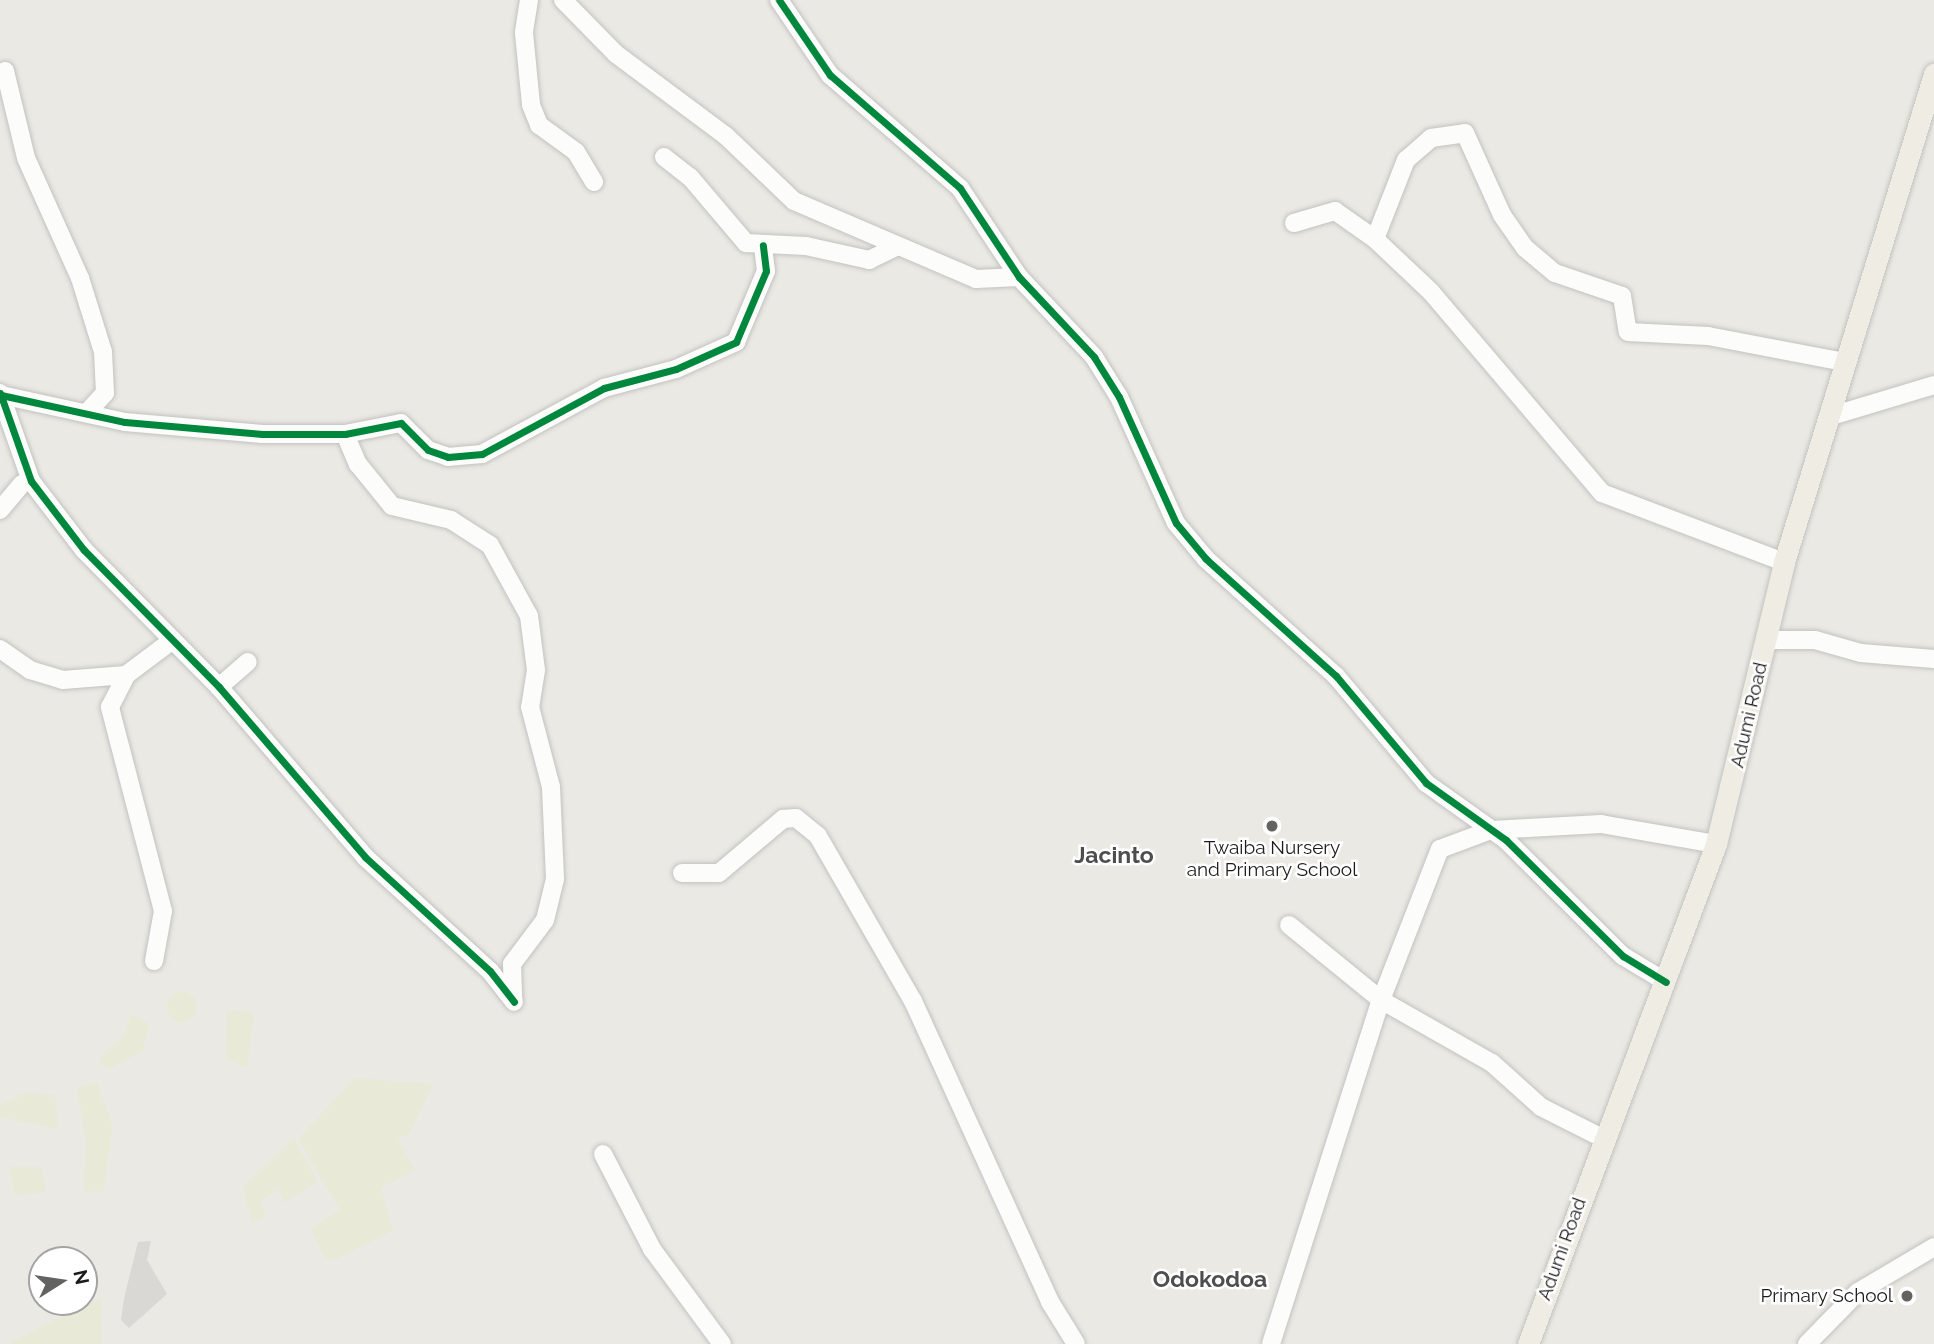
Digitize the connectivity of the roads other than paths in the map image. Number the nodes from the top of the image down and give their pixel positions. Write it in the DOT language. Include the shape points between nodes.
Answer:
graph roads {
  1 [pos="529,0"];
  2 [pos="563,0"];
  3 [pos="779,0"];
  4 [pos="5,71"];
  5 [pos="1934,74"];
  6 [pos="664,157"];
  7 [pos="594,183"];
  8 [pos="1294,223"];
  9 [pos="1375,239"];
  10 [pos="763,246"];
  11 [pos="896,247"];
  12 [pos="1019,277"];
  13 [pos="1844,362"];
  14 [pos="1934,385"];
  15 [pos="1,394"];
  16 [pos="87,412"];
  17 [pos="1828,417"];
  18 [pos="345,435"];
  19 [pos="26,482"];
  20 [pos="0,485"];
  21 [pos="0,510"];
  22 [pos="1784,562"];
  23 [pos="1766,640"];
  24 [pos="170,642"];
  25 [pos="0,649"];
  26 [pos="1934,659"];
  27 [pos="248,662"];
  28 [pos="126,675"];
  29 [pos="219,687"];
  30 [pos="1491,830"];
  31 [pos="1716,844"];
  32 [pos="682,873"];
  33 [pos="1289,926"];
  34 [pos="155,961"];
  35 [pos="1666,982"];
  36 [pos="1381,999"];
  37 [pos="1602,1138"];
  38 [pos="603,1154"];
  39 [pos="1934,1247"];
  40 [pos="722,1344"];
  41 [pos="1076,1344"];
  42 [pos="1271,1344"];
  43 [pos="1528,1344"];
  44 [pos="1807,1344"];
  1 -- 7 [label="street" via="524,33 531,105 539,125 576,152"];
  2 -- 11 [label="street" via="617,54 726,136 775,187"];
  3 -- 12 [label="street" via="830,75 960,188"];
  4 -- 16 [label="street" via="26,158 80,278 103,352 105,393"];
  5 -- 13 [label="main road, Adumi Road"];
  6 -- 10 [label="street" via="709,197 736,237"];
  8 -- 9 [label="street" via="1335,211"];
  9 -- 13 [label="street" via="1406,160 1418,146 1465,133 1502,215 1525,248 1555,273 1622,296 1628,331 1708,336"];
  9 -- 22 [label="street" via="1437,299 1592,486 1705,537"];
  10 -- 11 [label="street" via="806,246 869,260"];
  10 -- 18 [label="street" via="766,271 736,342 676,369 604,388 502,449 448,457 428,450 401,422"];
  11 -- 12 [label="street" via="976,278"];
  12 -- 30 [label="street" via="1110,377 1175,523 1206,559 1336,676 1426,783"];
  13 -- 17 [label="main road, Adumi Road"];
  14 -- 17 [label="street"];
  15 -- 16 [label="street"];
  15 -- 19 [label="street"];
  16 -- 18 [label="street" via="262,434"];
  17 -- 22 [label="main road, Adumi Road"];
  18 -- 29 [label="street" via="358,464 392,506 451,520 490,545 529,616 536,670 530,706 551,787 555,879 545,920 512,964 514,1002 490,971 330,820"];
  19 -- 20 [label="street"];
  19 -- 21 [label="street"];
  19 -- 24 [label="street"];
  22 -- 23 [label="main road, Adumi Road"];
  23 -- 26 [label="street" via="1815,640 1861,653"];
  23 -- 31 [label="main road, Adumi Road"];
  24 -- 28 [label="street"];
  24 -- 29 [label="street"];
  25 -- 28 [label="street" via="30,670 63,680"];
  27 -- 29 [label="street"];
  28 -- 34 [label="street" via="114,689 112,725 163,911"];
  30 -- 31 [label="street" via="1633,826"];
  30 -- 35 [label="street" via="1623,956"];
  30 -- 36 [label="street" via="1440,849"];
  31 -- 35 [label="main road, Adumi Road"];
  32 -- 41 [label="street" via="719,873 783,819 796,818 818,836 914,1001 1050,1302"];
  33 -- 36 [label="street"];
  35 -- 37 [label="main road, Adumi Road"];
  36 -- 37 [label="street" via="1492,1063 1542,1107"];
  36 -- 42 [label="street"];
  37 -- 43 [label="main road, Adumi Road"];
  38 -- 40 [label="street" via="652,1249"];
  39 -- 44 [label="street" via="1858,1292"];
}
